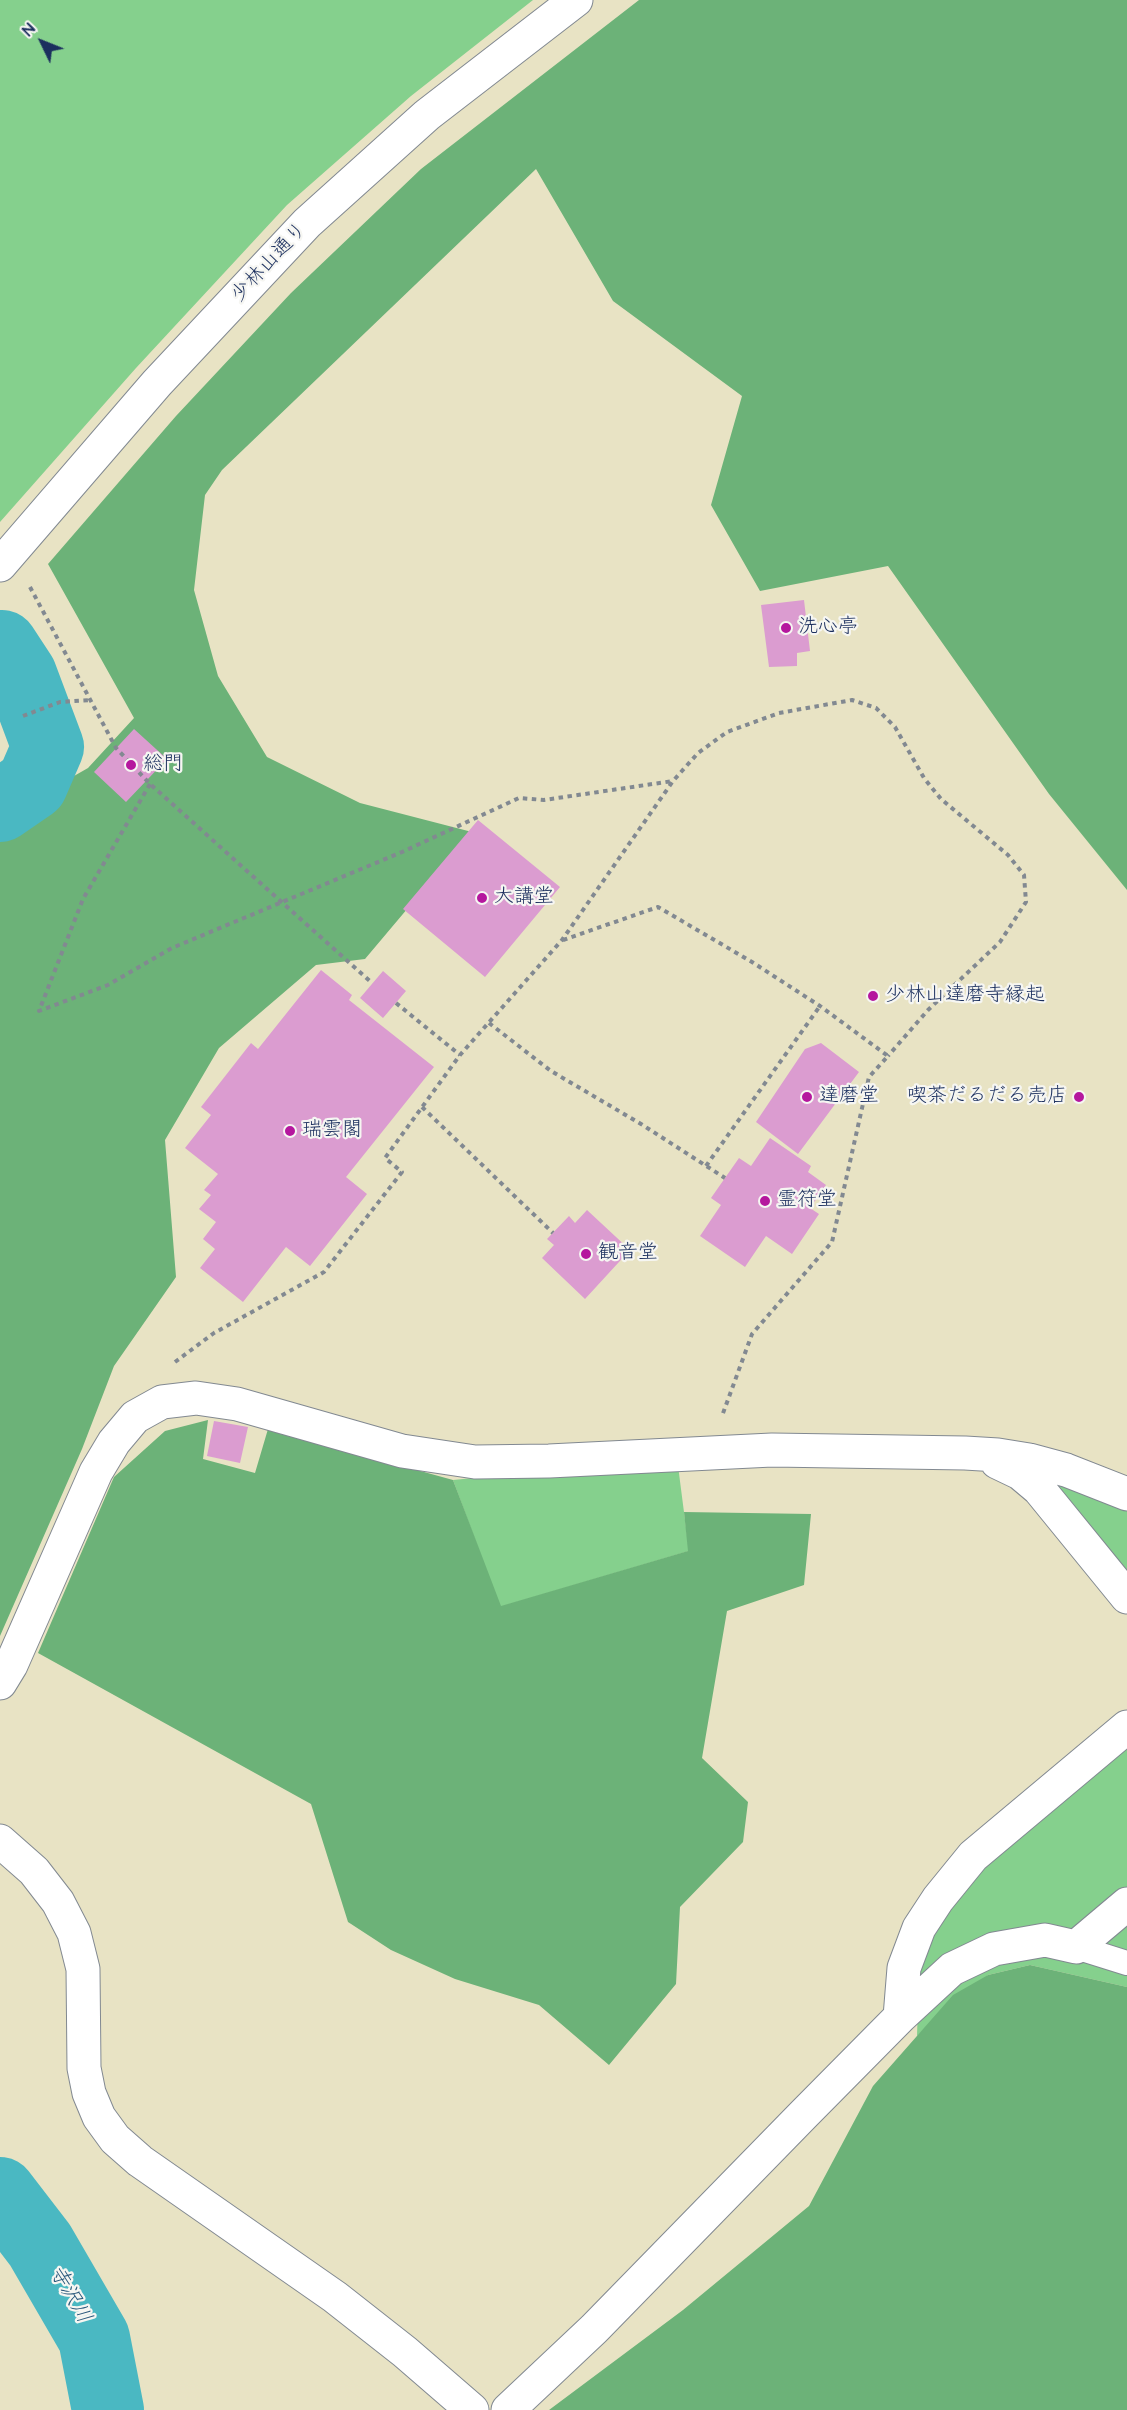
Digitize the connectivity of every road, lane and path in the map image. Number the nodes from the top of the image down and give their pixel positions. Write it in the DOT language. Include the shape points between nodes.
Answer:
graph roads {
  1 [pos="576,0"];
  2 [pos="13,571"];
  3 [pos="91,700"];
  4 [pos="23,716"];
  5 [pos="672,781"];
  6 [pos="150,784"];
  7 [pos="283,903"];
  8 [pos="562,940"];
  9 [pos="372,983"];
  10 [pos="396,1003"];
  11 [pos="820,1005"];
  12 [pos="489,1023"];
  13 [pos="460,1055"];
  14 [pos="888,1056"];
  15 [pos="422,1107"];
  16 [pos="706,1167"];
  17 [pos="725,1178"];
  18 [pos="553,1233"];
  19 [pos="166,1368"];
  20 [pos="715,1451"];
  21 [pos="965,1453"];
  22 [pos="1127,1494"];
  23 [pos="1127,1597"];
  24 [pos="0,1683"];
  25 [pos="1127,1727"];
  26 [pos="0,1840"];
  27 [pos="1127,1904"];
  28 [pos="1076,1947"];
  29 [pos="1127,1964"];
  30 [pos="900,2017"];
  31 [pos="472,2410"];
  32 [pos="508,2410"];
  1 -- 2 [label="street, 少林山通り" via="427,115 307,223 157,383"];
  2 -- 3 [label="path"];
  3 -- 4 [label="path" via="60,702"];
  3 -- 6 [label="path" via="116,748"];
  5 -- 7 [label="path" via="544,800 519,798"];
  5 -- 8 [label="path"];
  5 -- 14 [label="path" via="698,753 727,732 779,713 852,700 876,708 895,727 924,778 941,799 1008,855 1024,875 1026,902 1000,942 928,1010"];
  6 -- 7 [label="path"];
  6 -- 7 [label="path" via="83,899 39,1011 108,985 172,948"];
  7 -- 9 [label="path"];
  8 -- 11 [label="path" via="658,907"];
  8 -- 12 [label="path"];
  10 -- 13 [label="path"];
  11 -- 14 [label="path"];
  11 -- 16 [label="path"];
  12 -- 13 [label="path"];
  12 -- 16 [label="path" via="551,1071"];
  13 -- 15 [label="path"];
  14 -- 20 [label="path" via="869,1077 832,1242 752,1334 716,1434"];
  15 -- 18 [label="path"];
  15 -- 19 [label="path" via="385,1158 402,1172 324,1272 214,1333"];
  16 -- 17 [label="path"];
  20 -- 21 [label="street"];
  20 -- 24 [label="street" via="475,1462 402,1451 237,1404 196,1398 162,1402 135,1417 96,1472"];
  21 -- 22 [label="street" via="1029,1460"];
  21 -- 23 [label="street" via="1000,1463 1039,1489"];
  25 -- 30 [label="street" via="973,1856 938,1899 919,1928 904,1968"];
  26 -- 31 [label="street" via="34,1871 58,1902 74,1933 83,1969 87,2085 99,2117 116,2139 335,2297"];
  27 -- 28 [label="street"];
  28 -- 29 [label="lane"];
  28 -- 30 [label="street" via="1045,1940 994,1949 952,1969"];
  30 -- 32 [label="street" via="594,2329"];
}
